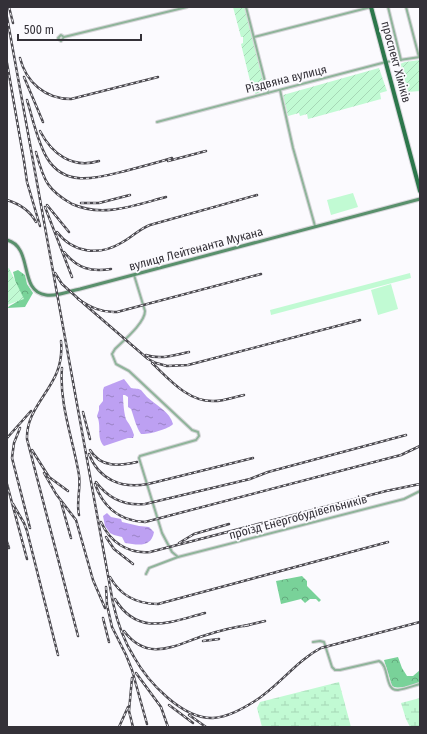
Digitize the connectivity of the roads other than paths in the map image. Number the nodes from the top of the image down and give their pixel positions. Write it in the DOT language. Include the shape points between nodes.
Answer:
graph roads {
  1 [pos="187,7"];
  2 [pos="246,7"];
  3 [pos="371,7"];
  4 [pos="388,7"];
  5 [pos="406,7"];
  6 [pos="64,37"];
  7 [pos="254,37"];
  8 [pos="419,57"];
  9 [pos="401,60"];
  10 [pos="386,62"];
  11 [pos="280,90"];
  12 [pos="268,93"];
  13 [pos="156,122"];
  14 [pos="420,191"];
  15 [pos="420,199"];
  16 [pos="316,227"];
  17 [pos="7,240"];
  18 [pos="134,275"];
  19 [pos="420,491"];
  20 [pos="178,557"];
  21 [pos="146,574"];
  22 [pos="313,642"];
  23 [pos="420,684"];
  1 -- 6 [label="street"];
  2 -- 7 [label="street"];
  3 -- 7 [label="street"];
  3 -- 10 [label="main road, проспект Хіміків"];
  4 -- 9 [label="street"];
  5 -- 8 [label="street"];
  7 -- 12 [label="street"];
  8 -- 9 [label="street, Різдвяна вулиця"];
  9 -- 10 [label="street, Різдвяна вулиця"];
  10 -- 11 [label="street, Різдвяна вулиця"];
  10 -- 14 [label="main road, проспект Хіміків"];
  11 -- 12 [label="street, Різдвяна вулиця"];
  11 -- 16 [label="street"];
  12 -- 13 [label="street, Різдвяна вулиця"];
  15 -- 16 [label="main road, вулиця Лейтенанта Мукана"];
  16 -- 18 [label="main road, вулиця Лейтенанта Мукана"];
  17 -- 18 [label="main road, вулиця Лейтенанта Мукана" via="19,247 31,286 43,295 57,295"];
  18 -- 20 [label="street" via="145,315 112,354 116,364 129,371 192,430 198,432 199,436 196,440 139,458 162,533 172,552"];
  19 -- 20 [label="street, проїзд Енергобудівельників" via="404,499"];
  20 -- 21 [label="street, проїзд Енергобудівельників" via="149,568"];
  22 -- 23 [label="street" via="324,642 335,670 379,660 384,665 391,688 398,690"];
}
